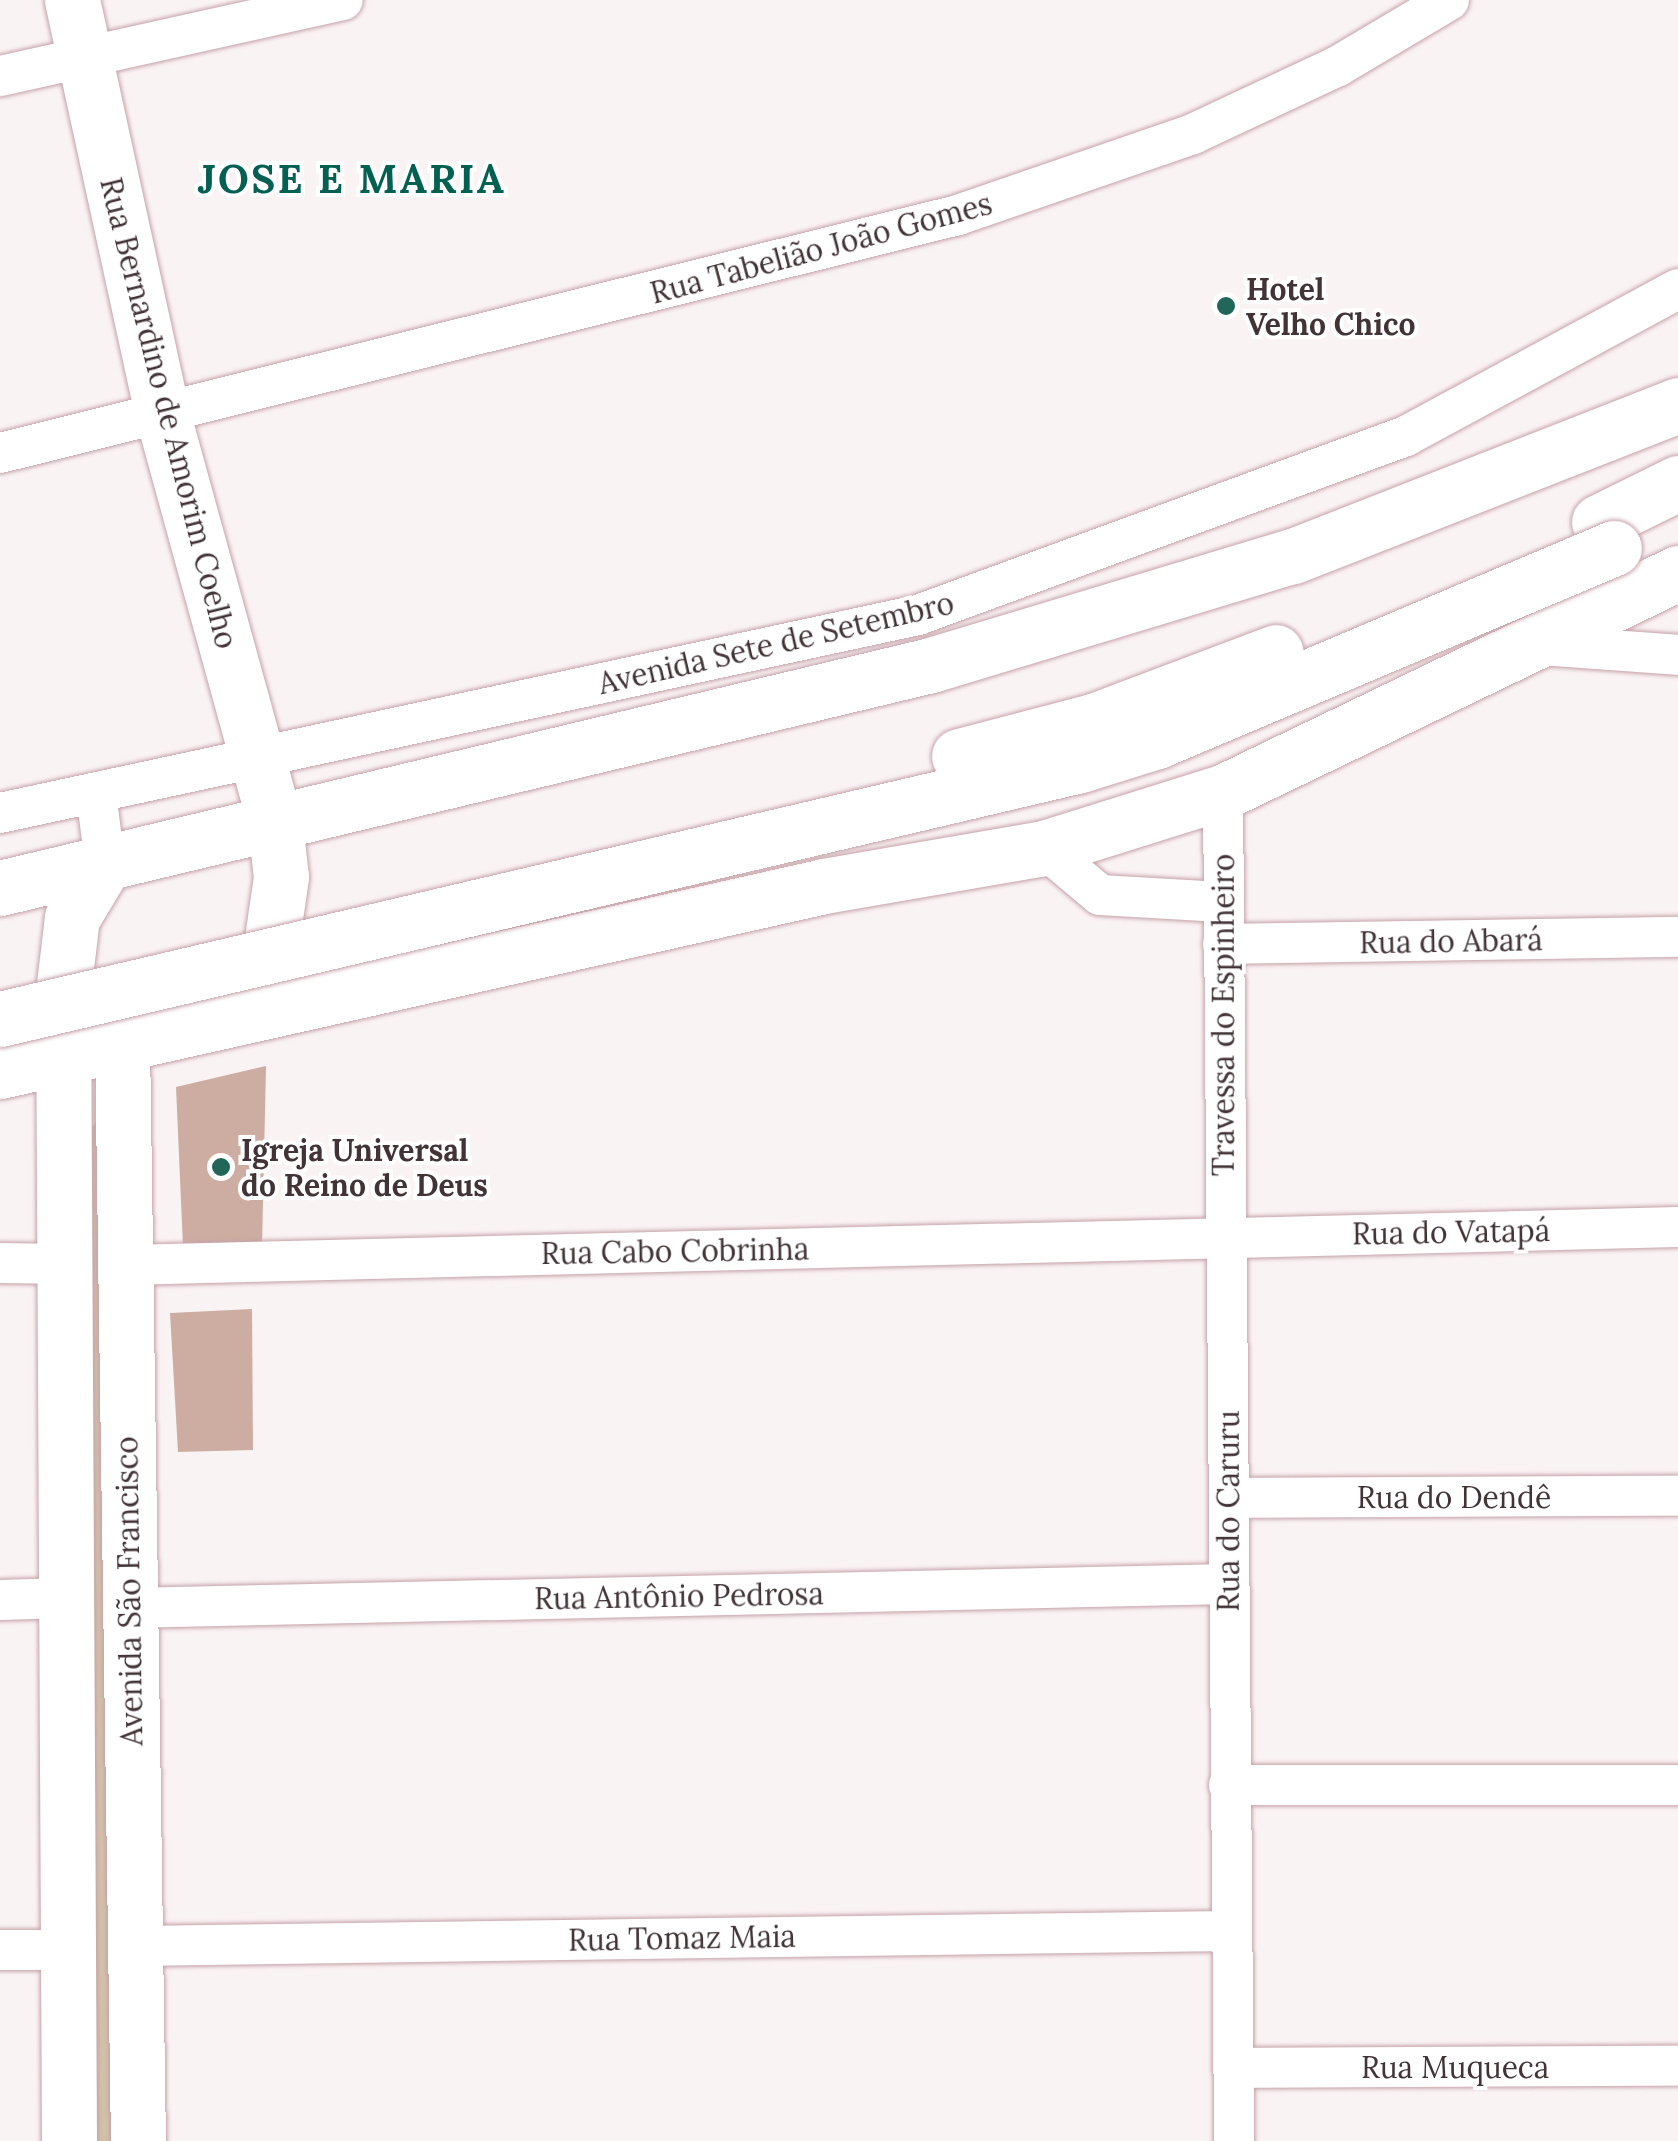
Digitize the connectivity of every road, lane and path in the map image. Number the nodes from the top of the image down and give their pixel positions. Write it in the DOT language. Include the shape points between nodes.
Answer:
graph roads {
  1 [pos="72,0"];
  2 [pos="342,0"];
  3 [pos="1448,0"];
  4 [pos="86,58"];
  5 [pos="0,76"];
  6 [pos="1678,290"];
  7 [pos="1678,391"];
  8 [pos="1653,412"];
  9 [pos="163,416"];
  10 [pos="0,453"];
  11 [pos="1678,483"];
  12 [pos="1678,521"];
  13 [pos="1606,535"];
  14 [pos="1678,574"];
  15 [pos="1540,645"];
  16 [pos="1678,655"];
  17 [pos="255,761"];
  18 [pos="1223,792"];
  19 [pos="96,794"];
  20 [pos="0,813"];
  21 [pos="275,823"];
  22 [pos="1044,848"];
  23 [pos="105,863"];
  24 [pos="0,888"];
  25 [pos="1222,902"];
  26 [pos="1678,937"];
  27 [pos="1223,944"];
  28 [pos="0,980"];
  29 [pos="240,1015"];
  30 [pos="0,1019"];
  31 [pos="122,1041"];
  32 [pos="64,1056"];
  33 [pos="0,1070"];
  34 [pos="1678,1226"];
  35 [pos="1224,1237"];
  36 [pos="0,1263"];
  37 [pos="66,1264"];
  38 [pos="126,1265"];
  39 [pos="1678,1496"];
  40 [pos="1229,1498"];
  41 [pos="1229,1584"];
  42 [pos="66,1598"];
  43 [pos="0,1600"];
  44 [pos="129,1608"];
  45 [pos="1678,1785"];
  46 [pos="1229,1786"];
  47 [pos="1229,1930"];
  48 [pos="134,1946"];
  49 [pos="0,1950"];
  50 [pos="70,1950"];
  51 [pos="1678,2066"];
  52 [pos="1233,2068"];
  53 [pos="70,2141"];
  54 [pos="138,2141"];
  55 [pos="1234,2141"];
  1 -- 4 [label="main road, Rua Bernardino de Amorim Coelho"];
  2 -- 4 [label="street"];
  3 -- 9 [label="street, Rua Tabelião João Gomes" via="1338,66 1193,134 958,215"];
  4 -- 5 [label="street"];
  4 -- 9 [label="main road, Rua Bernardino de Amorim Coelho"];
  6 -- 17 [label="street, Avenida Sete de Setembro" via="1406,436 918,615"];
  7 -- 8 [label="street, Avenida Sete de Setembro"];
  8 -- 21 [label="main road, Avenida Sete de Setembro" via="1293,556 931,666"];
  9 -- 10 [label="street, Rua Tabelião João Gomes"];
  9 -- 17 [label="main road, Rua Bernardino de Amorim Coelho"];
  11 -- 13 [label="main road"];
  12 -- 13 [label="main road"];
  13 -- 28 [label="main road, bridge" via="1096,720"];
  13 -- 30 [label="main road, bridge" via="1157,741 1080,765"];
  14 -- 15 [label="main road"];
  15 -- 16 [label="street"];
  15 -- 18 [label="main road"];
  17 -- 19 [label="street, Avenida Sete de Setembro"];
  17 -- 21 [label="main road, Rua Bernardino de Amorim Coelho"];
  18 -- 22 [label="main road"];
  18 -- 25 [label="street, Travessa do Espinheiro"];
  19 -- 20 [label="street, Avenida Sete de Setembro"];
  19 -- 23 [label="street"];
  21 -- 23 [label="main road, Avenida Sete de Setembro"];
  21 -- 29 [label="main road, Rua Bernardino de Amorim Coelho" via="281,876 270,952"];
  22 -- 25 [label="street" via="1100,895"];
  22 -- 29 [label="main road" via="824,886"];
  23 -- 24 [label="main road, Avenida Sete de Setembro"];
  23 -- 32 [label="main road, Avenida São Francisco" via="72,918"];
  25 -- 27 [label="street, Travessa do Espinheiro"];
  26 -- 27 [label="street, Rua do Abará"];
  27 -- 35 [label="street, Travessa do Espinheiro"];
  29 -- 31 [label="main road"];
  31 -- 32 [label="main road"];
  31 -- 38 [label="main road, Avenida São Francisco"];
  32 -- 33 [label="main road"];
  32 -- 37 [label="main road, Avenida São Francisco"];
  34 -- 35 [label="street, Rua do Vatapá"];
  35 -- 38 [label="street, Rua Cabo Cobrinha"];
  35 -- 40 [label="street, Rua do Caruru"];
  36 -- 37 [label="street"];
  37 -- 42 [label="main road, Avenida São Francisco"];
  38 -- 44 [label="main road, Avenida São Francisco"];
  39 -- 40 [label="street, Rua do Dendê"];
  40 -- 41 [label="street, Rua do Caruru"];
  41 -- 44 [label="street, Rua Antônio Pedrosa"];
  41 -- 46 [label="street, Rua do Caruru"];
  42 -- 43 [label="street"];
  42 -- 50 [label="main road, Avenida São Francisco"];
  44 -- 48 [label="main road, Avenida São Francisco"];
  45 -- 46 [label="street"];
  46 -- 47 [label="street, Rua do Caruru"];
  47 -- 48 [label="street, Rua Tomaz Maia"];
  47 -- 52 [label="street, Rua do Caruru"];
  48 -- 54 [label="main road, Avenida São Francisco"];
  49 -- 50 [label="street"];
  50 -- 53 [label="main road, Avenida São Francisco"];
  51 -- 52 [label="street, Rua Muqueca"];
  52 -- 55 [label="street, Rua do Caruru"];
}
